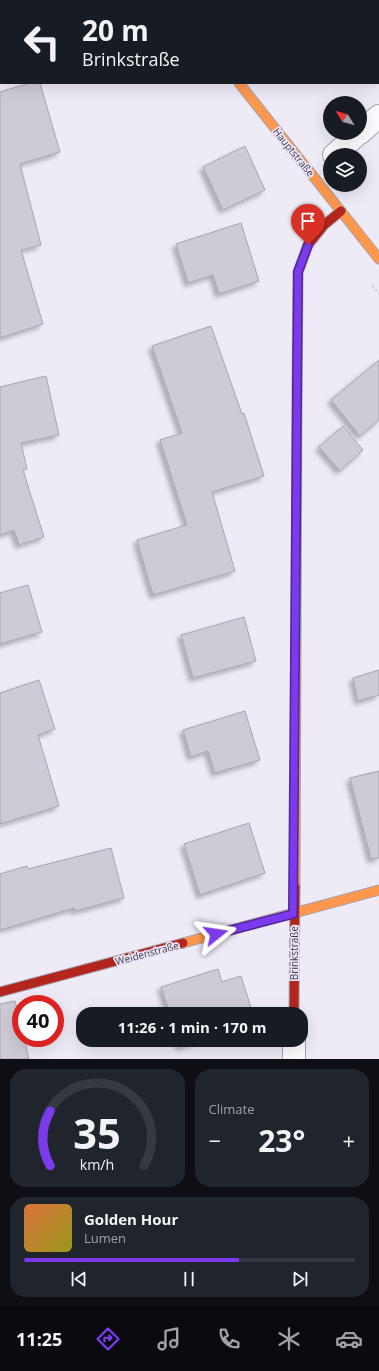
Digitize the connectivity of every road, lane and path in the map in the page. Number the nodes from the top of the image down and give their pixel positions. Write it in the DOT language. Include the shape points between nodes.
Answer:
graph roads {
  1 [pos="240,84"];
  2 [pos="379,116"];
  3 [pos="367,127"];
  4 [pos="352,140"];
  5 [pos="342,148"];
  6 [pos="323,165"];
  7 [pos="312,175"];
  8 [pos="341,210"];
  9 [pos="379,259"];
  10 [pos="379,890"];
  11 [pos="293,914"];
  12 [pos="0,992"];
  13 [pos="294,1007"];
  14 [pos="294,1047"];
  15 [pos="294,1059"];
  1 -- 7 [label="street, Hauptstraße"];
  2 -- 3 [label="street"];
  4 -- 5 [label="street"];
  6 -- 7 [label="street"];
  7 -- 8 [label="street, Hauptstraße"];
  8 -- 9 [label="street, Hauptstraße"];
  8 -- 11 [label="street, Brinkstraße" via="324,225 308,245 298,272"];
  10 -- 11 [label="street, Weidenstraße"];
  11 -- 12 [label="street, Weidenstraße"];
  11 -- 13 [label="street, Brinkstraße"];
  14 -- 15 [label="street"];
}
